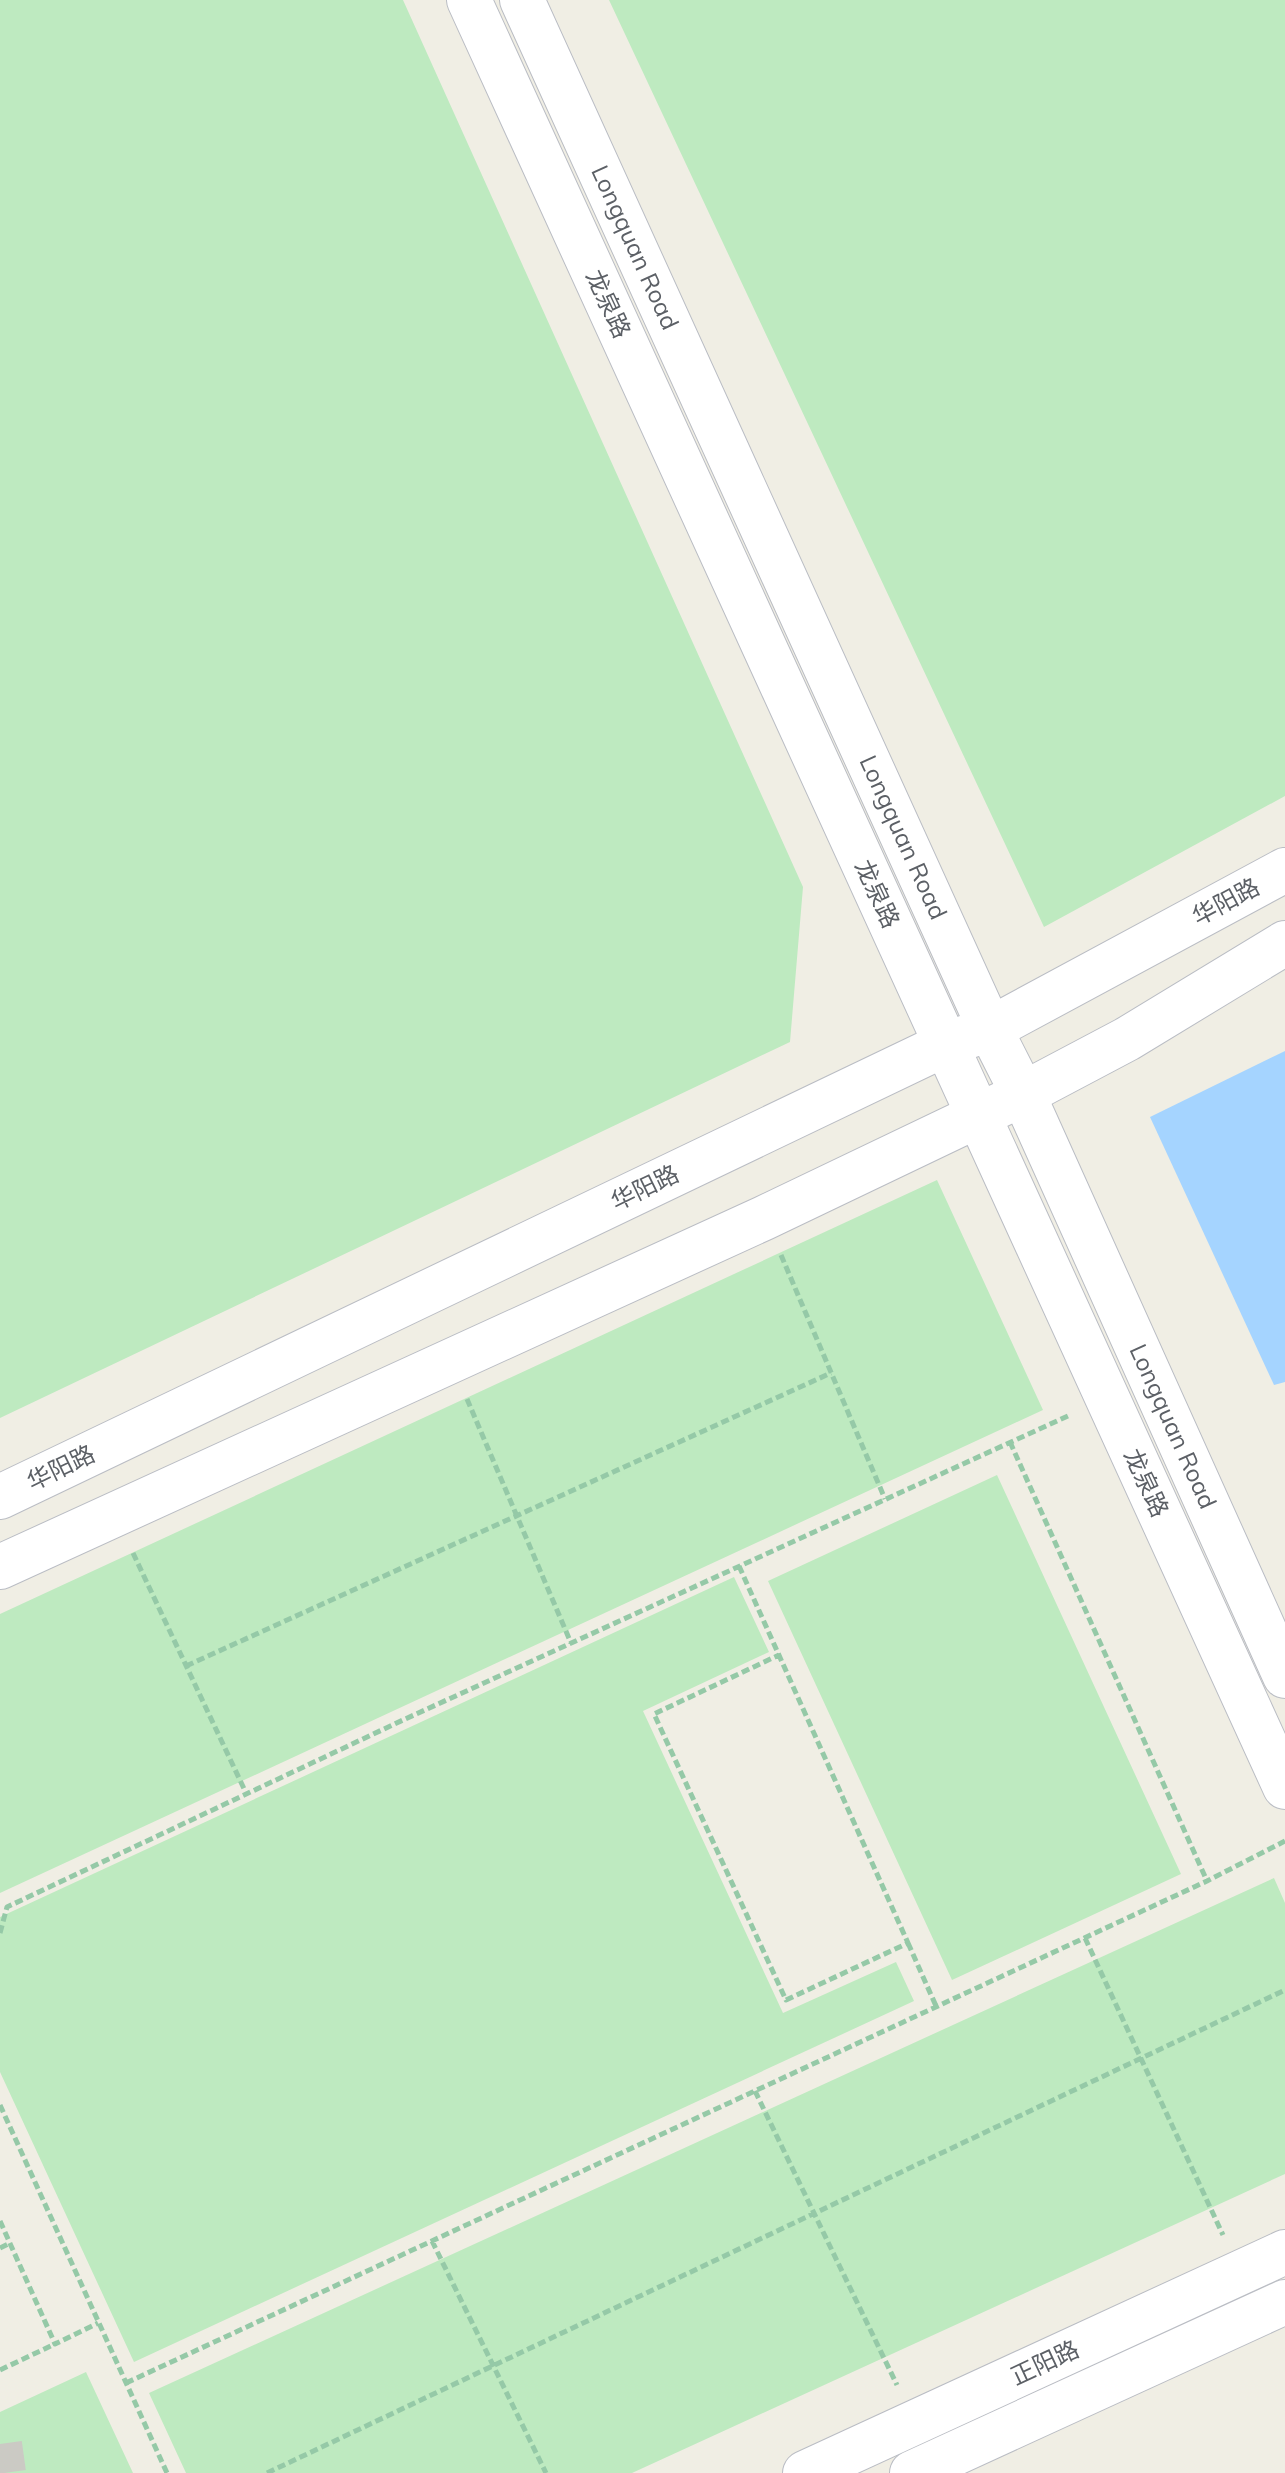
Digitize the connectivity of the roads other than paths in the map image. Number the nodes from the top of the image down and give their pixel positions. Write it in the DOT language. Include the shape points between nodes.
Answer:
graph roads {
  1 [pos="469,0"];
  2 [pos="522,0"];
  3 [pos="1285,870"];
  4 [pos="1285,943"];
  5 [pos="990,1029"];
  6 [pos="946,1044"];
  7 [pos="1023,1094"];
  8 [pos="978,1115"];
  9 [pos="0,1497"];
  10 [pos="0,1567"];
  11 [pos="1285,1676"];
  12 [pos="1285,1787"];
  13 [pos="1285,2252"];
  14 [pos="1285,2302"];
  15 [pos="805,2473"];
  16 [pos="912,2473"];
  1 -- 6 [label="street, 龙泉路"];
  2 -- 5 [label="street, Longquan Road"];
  3 -- 5 [label="street, 华阳路"];
  4 -- 7 [label="street" via="1127,1039"];
  5 -- 6 [label="street, 华阳路"];
  5 -- 7 [label="street, Longquan Road"];
  6 -- 8 [label="street, 龙泉路"];
  6 -- 9 [label="street, 华阳路"];
  7 -- 8 [label="street"];
  7 -- 11 [label="street, Longquan Road"];
  8 -- 10 [label="street"];
  8 -- 12 [label="street, 龙泉路"];
  13 -- 15 [label="street, 正阳路"];
  14 -- 16 [label="street, 正阳路"];
}
